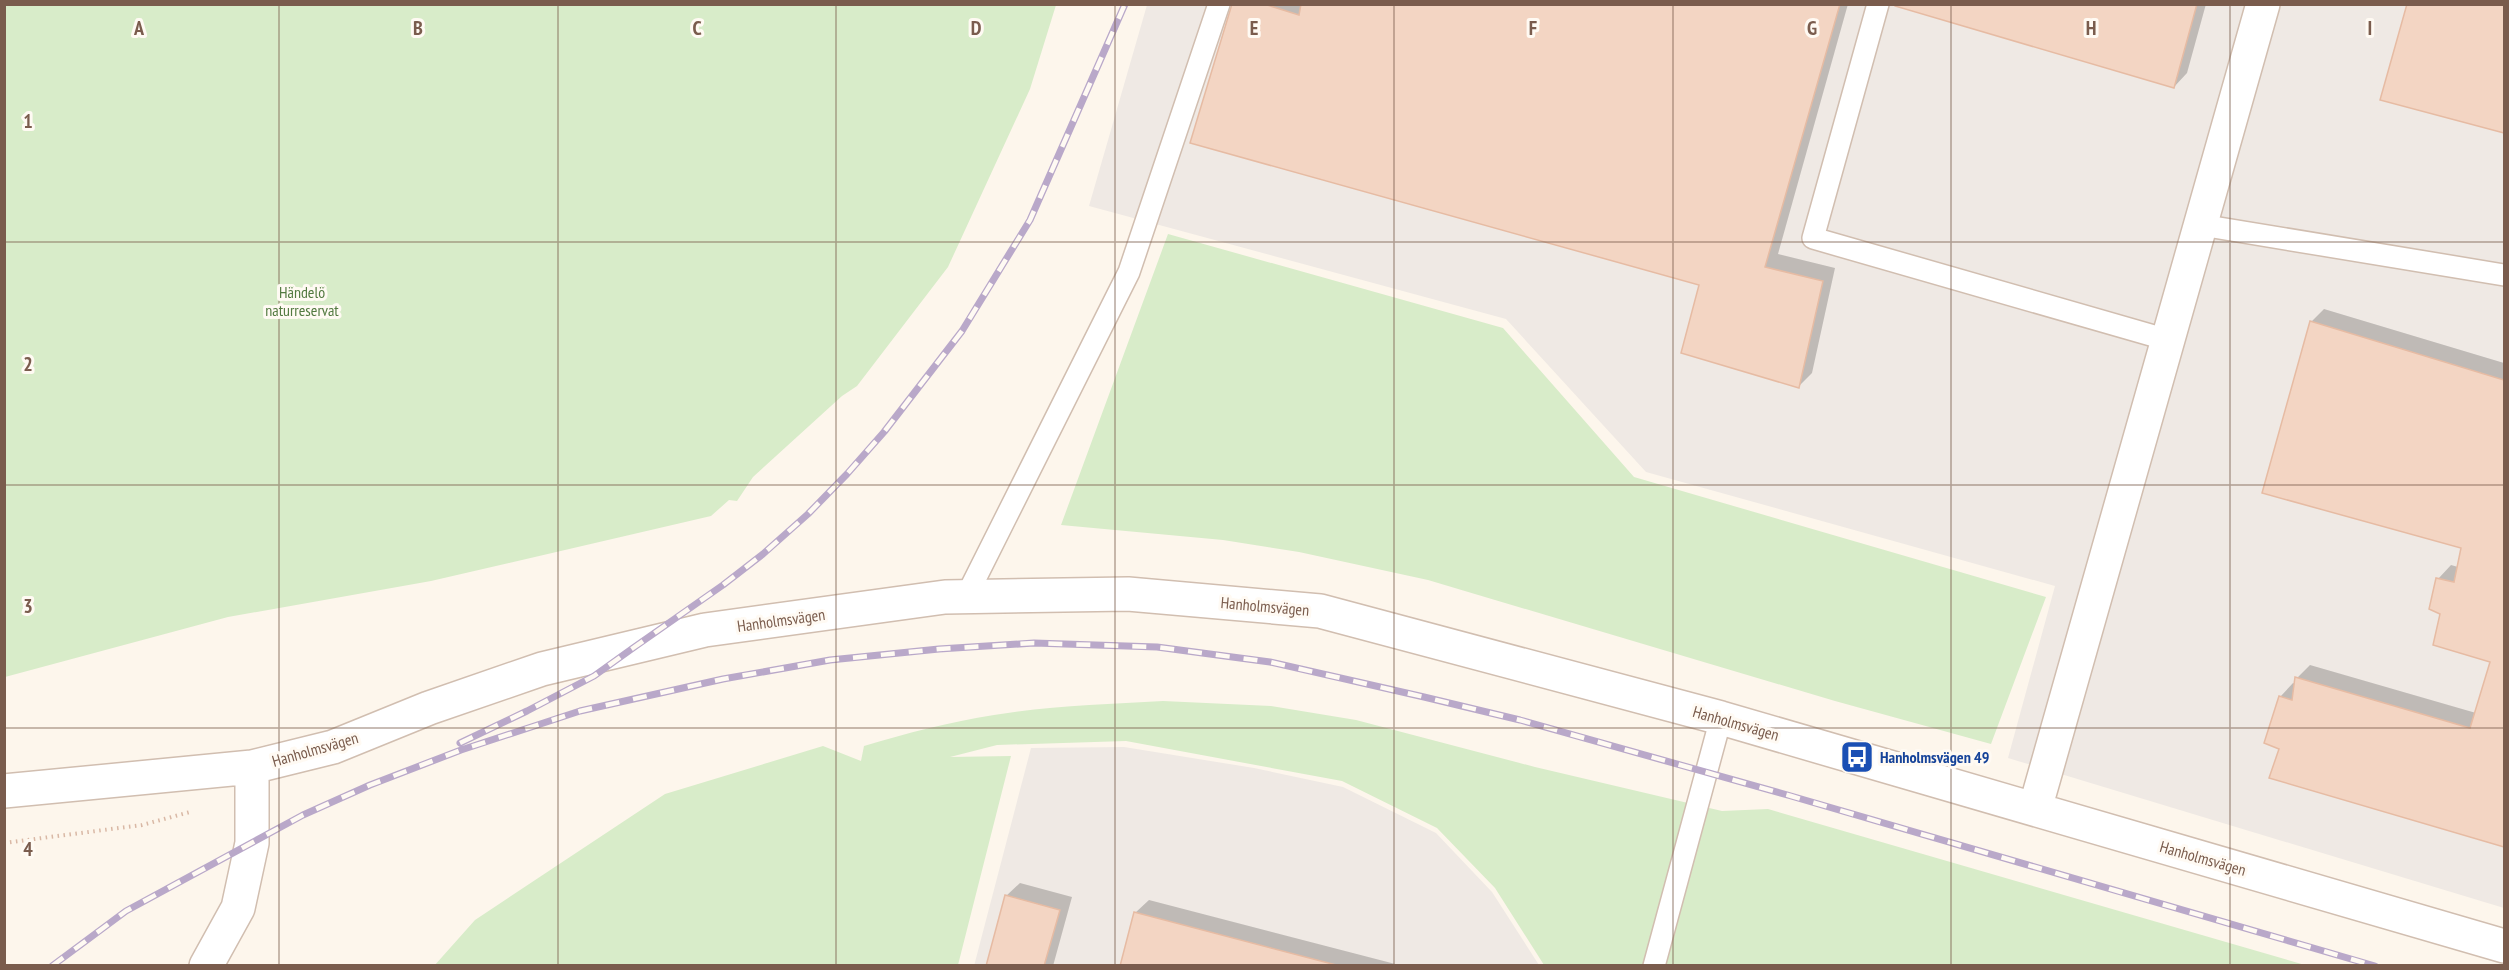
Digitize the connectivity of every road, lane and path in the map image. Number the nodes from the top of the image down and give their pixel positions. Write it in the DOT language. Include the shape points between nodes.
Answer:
graph roads {
  1 [pos="1219,4"];
  2 [pos="1878,4"];
  3 [pos="2264,4"];
  4 [pos="2201,225"];
  5 [pos="2505,275"];
  6 [pos="2168,340"];
  7 [pos="966,597"];
  8 [pos="1721,718"];
  9 [pos="252,767"];
  10 [pos="4,791"];
  11 [pos="2035,809"];
  12 [pos="196,810"];
  13 [pos="4,843"];
  14 [pos="2505,946"];
  15 [pos="206,966"];
  16 [pos="1654,966"];
  1 -- 7 [label="lane" via="1129,272"];
  2 -- 6 [label="lane" via="1813,238"];
  3 -- 4 [label="street"];
  4 -- 5 [label="lane"];
  4 -- 6 [label="street"];
  6 -- 11 [label="street"];
  7 -- 8 [label="street, Hanholmsvägen" via="1128,594 1320,610"];
  7 -- 9 [label="street, Hanholmsvägen" via="705,630 542,669 333,747"];
  8 -- 11 [label="street, Hanholmsvägen"];
  8 -- 16 [label="lane"];
  9 -- 10 [label="street, Hanholmsvägen"];
  9 -- 15 [label="street" via="252,843 238,908"];
  11 -- 14 [label="street, Hanholmsvägen"];
  12 -- 13 [label="path" via="142,825"];
}
